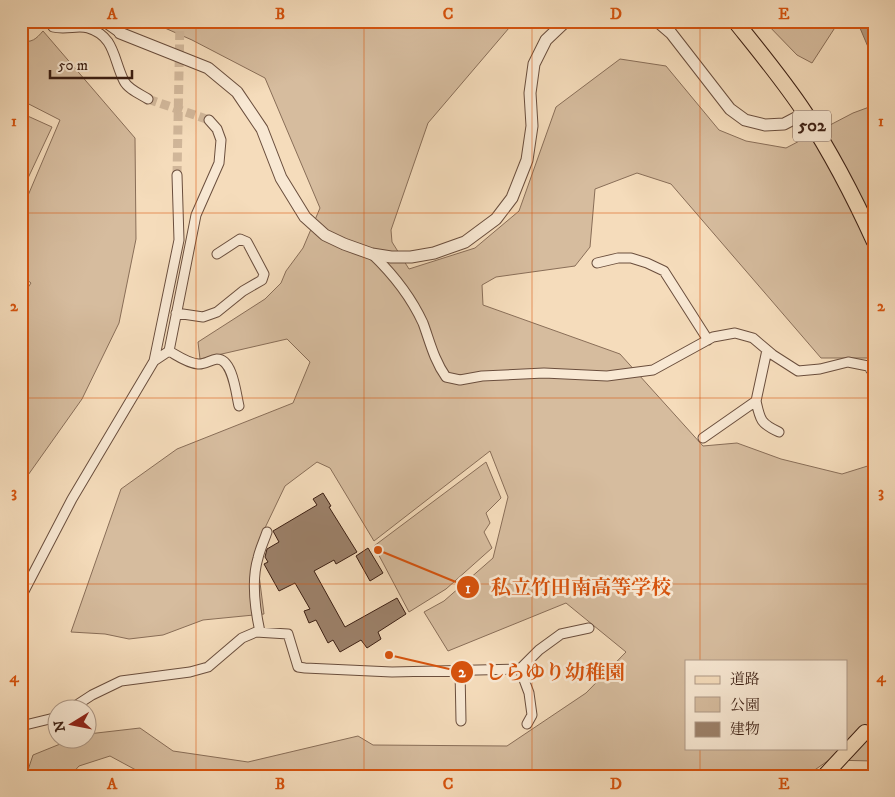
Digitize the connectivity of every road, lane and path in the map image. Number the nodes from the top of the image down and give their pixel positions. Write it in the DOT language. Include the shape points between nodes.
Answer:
graph roads {
  1 [pos="50,21"];
  2 [pos="103,21"];
  3 [pos="566,21"];
  4 [pos="657,21"];
  5 [pos="735,21"];
  6 [pos="120,33"];
  7 [pos="148,99"];
  8 [pos="805,113"];
  9 [pos="209,120"];
  10 [pos="177,175"];
  11 [pos="874,241"];
  12 [pos="217,254"];
  13 [pos="372,254"];
  14 [pos="596,264"];
  15 [pos="176,313"];
  16 [pos="708,340"];
  17 [pos="767,350"];
  18 [pos="168,351"];
  19 [pos="154,361"];
  20 [pos="874,362"];
  21 [pos="860,364"];
  22 [pos="874,374"];
  23 [pos="756,402"];
  24 [pos="239,406"];
  25 [pos="779,432"];
  26 [pos="703,438"];
  27 [pos="267,532"];
  28 [pos="21,597"];
  29 [pos="589,628"];
  30 [pos="260,632"];
  31 [pos="520,669"];
  32 [pos="460,670"];
  33 [pos="84,700"];
  34 [pos="48,719"];
  35 [pos="461,721"];
  36 [pos="527,724"];
  37 [pos="21,726"];
  38 [pos="865,732"];
  39 [pos="824,776"];
  1 -- 7 [label="street" via="53,27 63,30 86,27 100,33 110,44 124,82"];
  2 -- 6 [label="street"];
  3 -- 13 [label="street" via="546,40 534,64 530,93 532,126 527,160 512,198 496,219 465,242 434,253 404,257"];
  4 -- 8 [label="street" via="671,33 730,109 745,120 765,125 784,124"];
  5 -- 8 [label="highway, 502"];
  6 -- 13 [label="street" via="208,68 237,92 262,129 281,178 305,217 325,235"];
  8 -- 11 [label="highway, 502" via="855,199"];
  9 -- 15 [label="street" via="217,129 220,140 219,163 196,216"];
  10 -- 19 [label="street" via="179,240"];
  12 -- 15 [label="street" via="240,239 246,242 264,274 262,280 217,312 203,317"];
  13 -- 16 [label="street" via="398,281 422,322 438,365 446,377 460,380 544,373 607,376 653,370"];
  14 -- 16 [label="street" via="631,258 664,272"];
  15 -- 18 [label="street"];
  16 -- 17 [label="street" via="734,333 753,338"];
  17 -- 21 [label="street" via="798,372 848,362"];
  17 -- 23 [label="street"];
  18 -- 19 [label="street"];
  18 -- 24 [label="street" via="200,365 217,359 224,361 229,367"];
  19 -- 28 [label="street" via="72,499"];
  20 -- 21 [label="street"];
  21 -- 22 [label="street" via="868,366"];
  23 -- 25 [label="street" via="765,426"];
  23 -- 26 [label="street"];
  27 -- 30 [label="street" via="257,559 255,580"];
  29 -- 31 [label="street" via="561,634"];
  30 -- 32 [label="street" via="288,634 298,667 392,672"];
  30 -- 33 [label="street" via="242,638 208,667 121,681"];
  31 -- 32 [label="street"];
  31 -- 36 [label="street" via="529,693 532,715"];
  32 -- 35 [label="street"];
  34 -- 37 [label="street"];
  38 -- 39 [label="main road"];
}
